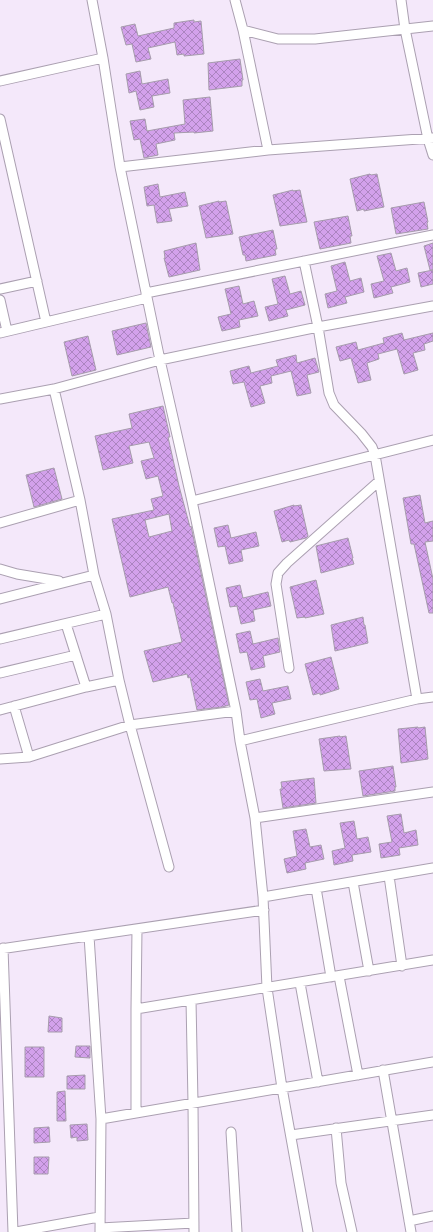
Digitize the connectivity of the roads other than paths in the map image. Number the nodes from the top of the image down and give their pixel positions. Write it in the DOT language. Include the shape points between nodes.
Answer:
graph roads {
  1 [pos="92,0"];
  2 [pos="236,0"];
  3 [pos="401,0"];
  4 [pos="433,26"];
  5 [pos="405,29"];
  6 [pos="243,30"];
  7 [pos="103,58"];
  8 [pos="0,82"];
  9 [pos="0,123"];
  10 [pos="430,138"];
  11 [pos="268,150"];
  12 [pos="433,156"];
  13 [pos="120,167"];
  14 [pos="433,235"];
  15 [pos="304,261"];
  16 [pos="37,281"];
  17 [pos="0,289"];
  18 [pos="147,296"];
  19 [pos="0,300"];
  20 [pos="433,306"];
  21 [pos="46,322"];
  22 [pos="318,327"];
  23 [pos="4,332"];
  24 [pos="160,360"];
  25 [pos="54,389"];
  26 [pos="0,400"];
  27 [pos="433,440"];
  28 [pos="374,455"];
  29 [pos="378,482"];
  30 [pos="80,500"];
  31 [pos="192,501"];
  32 [pos="0,523"];
  33 [pos="0,569"];
  34 [pos="94,575"];
  35 [pos="63,582"];
  36 [pos="0,599"];
  37 [pos="106,614"];
  38 [pos="66,624"];
  39 [pos="0,639"];
  40 [pos="76,655"];
  41 [pos="289,668"];
  42 [pos="0,673"];
  43 [pos="119,680"];
  44 [pos="86,687"];
  45 [pos="433,697"];
  46 [pos="417,698"];
  47 [pos="14,706"];
  48 [pos="0,710"];
  49 [pos="236,711"];
  50 [pos="130,725"];
  51 [pos="240,741"];
  52 [pos="29,757"];
  53 [pos="0,759"];
  54 [pos="433,792"];
  55 [pos="255,818"];
  56 [pos="169,867"];
  57 [pos="433,872"];
  58 [pos="389,876"];
  59 [pos="353,882"];
  60 [pos="316,888"];
  61 [pos="263,897"];
  62 [pos="264,910"];
  63 [pos="137,929"];
  64 [pos="89,936"];
  65 [pos="1,949"];
  66 [pos="433,960"];
  67 [pos="402,966"];
  68 [pos="369,971"];
  69 [pos="335,977"];
  70 [pos="300,983"];
  71 [pos="267,988"];
  72 [pos="191,1000"];
  73 [pos="136,1009"];
  74 [pos="433,1062"];
  75 [pos="383,1070"];
  76 [pos="358,1075"];
  77 [pos="318,1082"];
  78 [pos="282,1088"];
  79 [pos="193,1103"];
  80 [pos="136,1113"];
  81 [pos="433,1116"];
  82 [pos="101,1119"];
  83 [pos="392,1120"];
  84 [pos="336,1128"];
  85 [pos="231,1132"];
  86 [pos="291,1135"];
  87 [pos="433,1216"];
  88 [pos="99,1217"];
  89 [pos="409,1221"];
  90 [pos="194,1228"];
  91 [pos="100,1230"];
  92 [pos="14,1232"];
  93 [pos="237,1232"];
  94 [pos="308,1232"];
  95 [pos="352,1232"];
  96 [pos="411,1232"];
  1 -- 7 [label="street"];
  2 -- 6 [label="street"];
  3 -- 5 [label="street"];
  4 -- 5 [label="street"];
  5 -- 6 [label="street" via="315,39 278,39"];
  5 -- 10 [label="street"];
  6 -- 11 [label="street"];
  7 -- 8 [label="street"];
  7 -- 13 [label="street"];
  9 -- 16 [label="street"];
  10 -- 11 [label="street"];
  10 -- 12 [label="street"];
  11 -- 13 [label="street"];
  13 -- 18 [label="street"];
  14 -- 15 [label="street"];
  15 -- 18 [label="street"];
  15 -- 22 [label="street"];
  16 -- 17 [label="street"];
  16 -- 21 [label="street"];
  18 -- 21 [label="street"];
  18 -- 24 [label="street"];
  19 -- 23 [label="street"];
  20 -- 22 [label="street"];
  21 -- 23 [label="street"];
  22 -- 24 [label="street"];
  22 -- 28 [label="street" via="329,394 334,405 372,447"];
  24 -- 25 [label="street"];
  24 -- 31 [label="street"];
  25 -- 26 [label="street"];
  25 -- 30 [label="street"];
  27 -- 28 [label="street"];
  28 -- 29 [label="street"];
  28 -- 31 [label="street"];
  29 -- 41 [label="street" via="278,573 276,584"];
  29 -- 46 [label="street"];
  30 -- 32 [label="street"];
  30 -- 34 [label="street"];
  31 -- 49 [label="street"];
  33 -- 35 [label="street"];
  34 -- 35 [label="street"];
  34 -- 37 [label="street"];
  35 -- 36 [label="street"];
  37 -- 38 [label="street"];
  37 -- 43 [label="street"];
  38 -- 39 [label="street"];
  38 -- 40 [label="street"];
  40 -- 42 [label="street"];
  40 -- 44 [label="street"];
  43 -- 44 [label="street"];
  43 -- 50 [label="street"];
  44 -- 47 [label="street"];
  45 -- 46 [label="street"];
  46 -- 51 [label="street"];
  47 -- 48 [label="street"];
  47 -- 52 [label="street"];
  49 -- 50 [label="street"];
  49 -- 51 [label="street"];
  50 -- 52 [label="street"];
  50 -- 56 [label="street"];
  51 -- 55 [label="street"];
  52 -- 53 [label="street"];
  54 -- 55 [label="street"];
  55 -- 61 [label="street"];
  57 -- 58 [label="street"];
  58 -- 59 [label="street"];
  58 -- 67 [label="street"];
  59 -- 60 [label="street"];
  59 -- 68 [label="street"];
  60 -- 61 [label="street"];
  60 -- 69 [label="street"];
  61 -- 62 [label="street"];
  62 -- 63 [label="street"];
  62 -- 71 [label="street"];
  63 -- 64 [label="street"];
  63 -- 73 [label="street"];
  64 -- 65 [label="street"];
  64 -- 82 [label="street"];
  65 -- 92 [label="street"];
  66 -- 67 [label="street"];
  67 -- 68 [label="street"];
  68 -- 69 [label="street"];
  69 -- 70 [label="street"];
  69 -- 76 [label="street"];
  70 -- 71 [label="street"];
  70 -- 77 [label="street"];
  71 -- 72 [label="street"];
  71 -- 78 [label="street"];
  72 -- 73 [label="street"];
  72 -- 79 [label="street"];
  73 -- 80 [label="street"];
  74 -- 75 [label="street"];
  75 -- 76 [label="street"];
  75 -- 83 [label="street"];
  76 -- 77 [label="street"];
  77 -- 78 [label="street"];
  78 -- 79 [label="street"];
  78 -- 86 [label="street"];
  79 -- 80 [label="street"];
  79 -- 90 [label="street"];
  80 -- 82 [label="street"];
  81 -- 83 [label="street"];
  82 -- 88 [label="street"];
  83 -- 84 [label="street"];
  83 -- 89 [label="street"];
  84 -- 86 [label="street"];
  84 -- 95 [label="street" via="341,1184"];
  85 -- 93 [label="street"];
  86 -- 94 [label="street"];
  87 -- 89 [label="street"];
  88 -- 91 [label="street"];
  88 -- 92 [label="street"];
  89 -- 96 [label="street"];
  90 -- 91 [label="street"];
}
